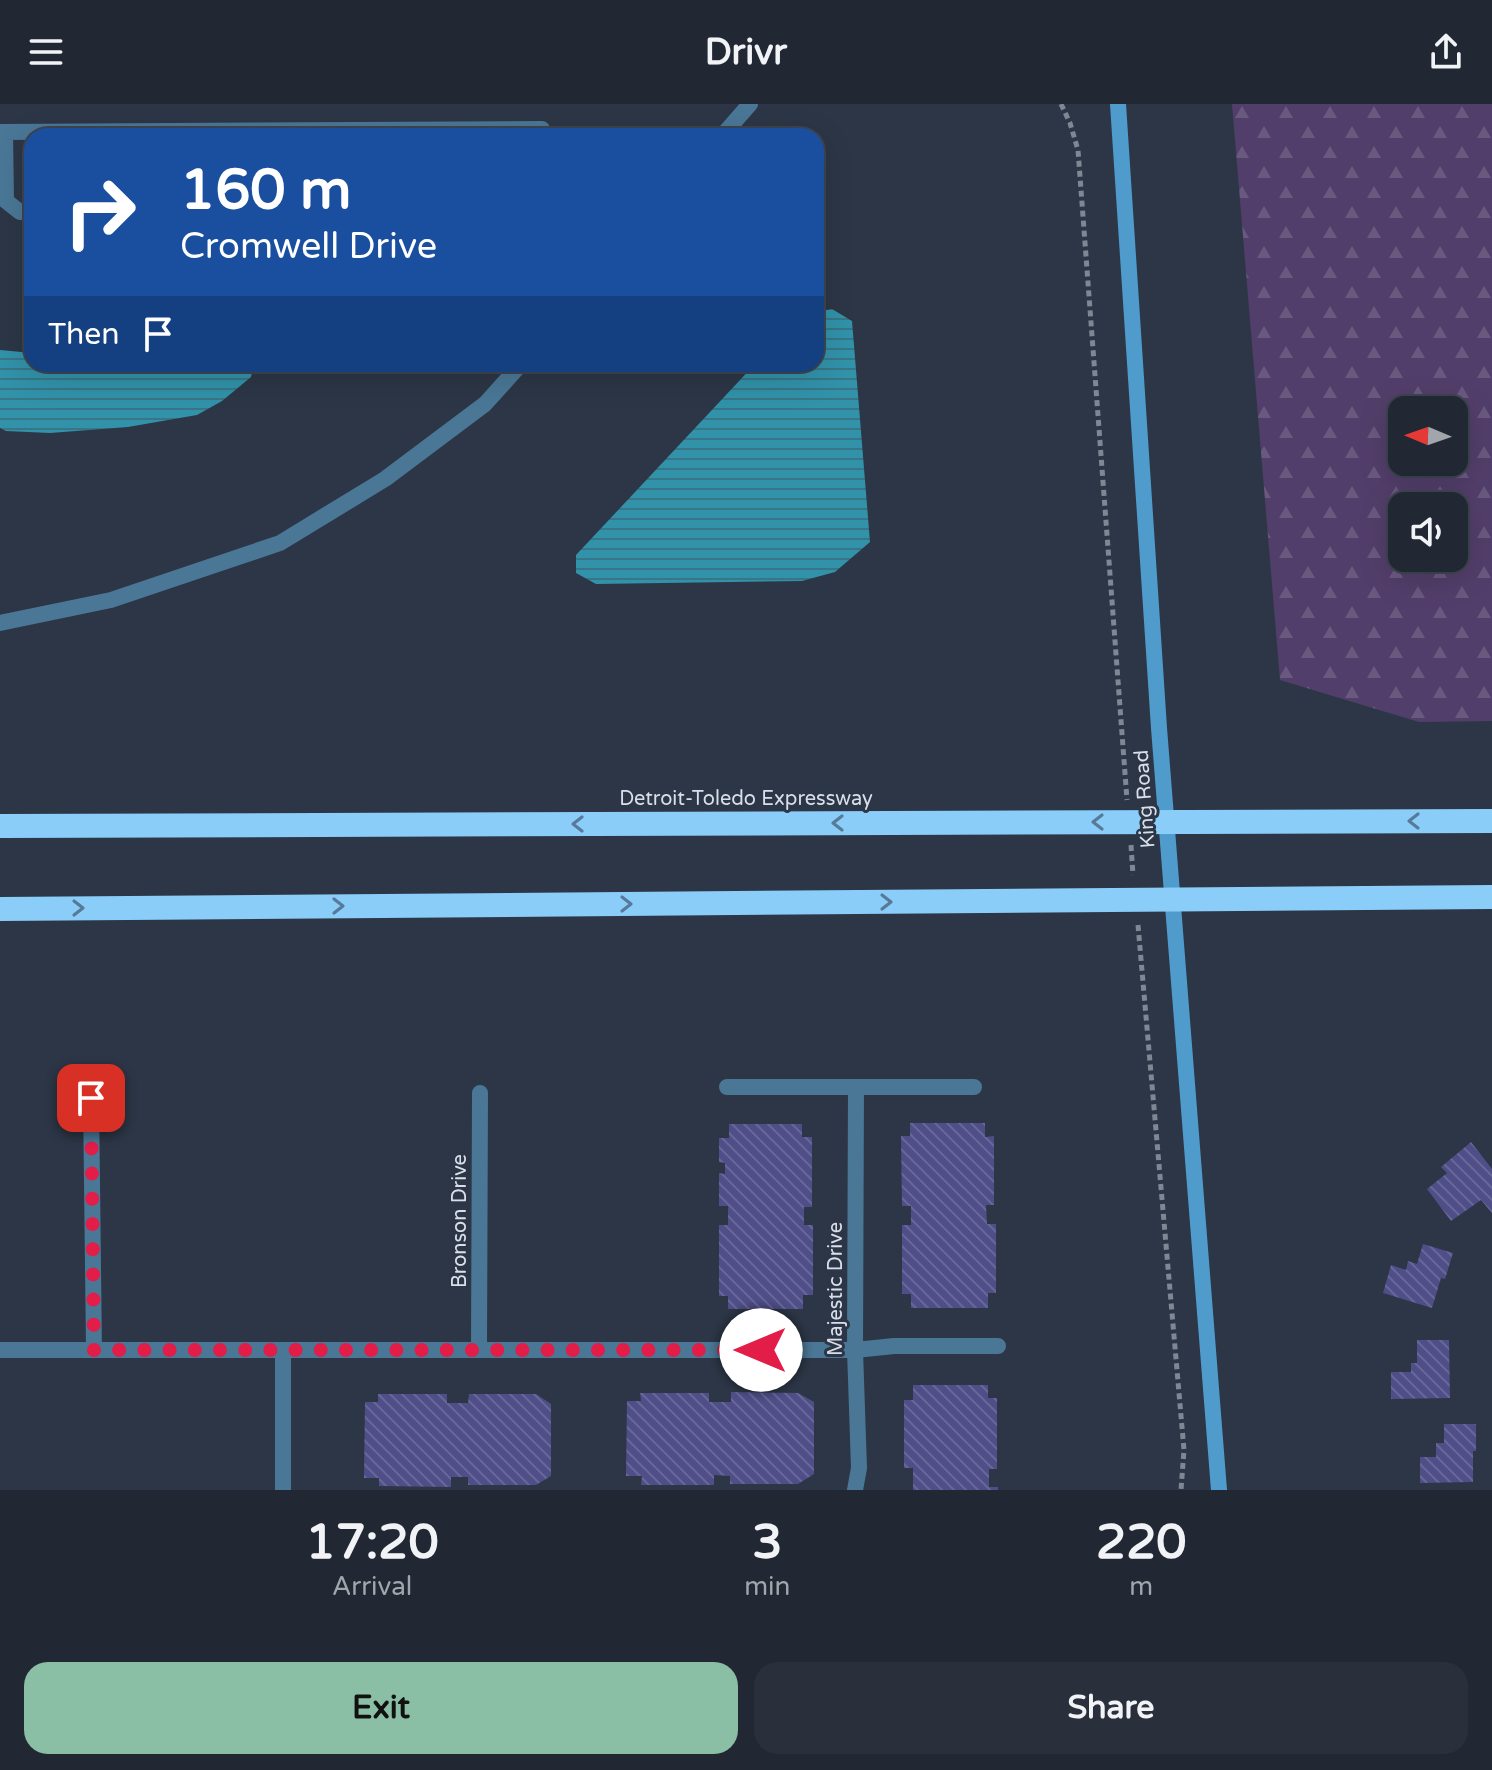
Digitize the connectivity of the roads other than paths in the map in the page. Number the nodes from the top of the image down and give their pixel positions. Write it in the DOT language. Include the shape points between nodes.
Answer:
graph roads {
  1 [pos="750,104"];
  2 [pos="1118,104"];
  3 [pos="729,128"];
  4 [pos="3,132"];
  5 [pos="24,132"];
  6 [pos="24,212"];
  7 [pos="514,372"];
  8 [pos="0,623"];
  9 [pos="1492,821"];
  10 [pos="0,826"];
  11 [pos="1492,897"];
  12 [pos="0,909"];
  13 [pos="727,1087"];
  14 [pos="974,1087"];
  15 [pos="856,1088"];
  16 [pos="480,1093"];
  17 [pos="91,1098"];
  18 [pos="998,1346"];
  19 [pos="0,1350"];
  20 [pos="94,1350"];
  21 [pos="283,1350"];
  22 [pos="479,1350"];
  23 [pos="855,1350"];
  24 [pos="283,1490"];
  25 [pos="855,1490"];
  26 [pos="1219,1490"];
  1 -- 3 [label="street"];
  2 -- 26 [label="main road, King Road" via="1159,728"];
  4 -- 5 [label="street"];
  4 -- 6 [label="street" via="6,201"];
  7 -- 8 [label="street" via="485,404 385,479 280,543 111,600"];
  9 -- 10 [label="highway, Detroit-Toledo Expressway, one-way"];
  12 -- 11 [label="highway, one-way"];
  13 -- 15 [label="street"];
  14 -- 15 [label="street"];
  15 -- 23 [label="street, Majestic Drive"];
  16 -- 22 [label="street, Bronson Drive"];
  17 -- 20 [label="street"];
  18 -- 23 [label="street"];
  19 -- 20 [label="street"];
  20 -- 21 [label="street"];
  21 -- 22 [label="street"];
  21 -- 24 [label="street"];
  22 -- 23 [label="street"];
  23 -- 25 [label="street, Majestic Drive"];
}
